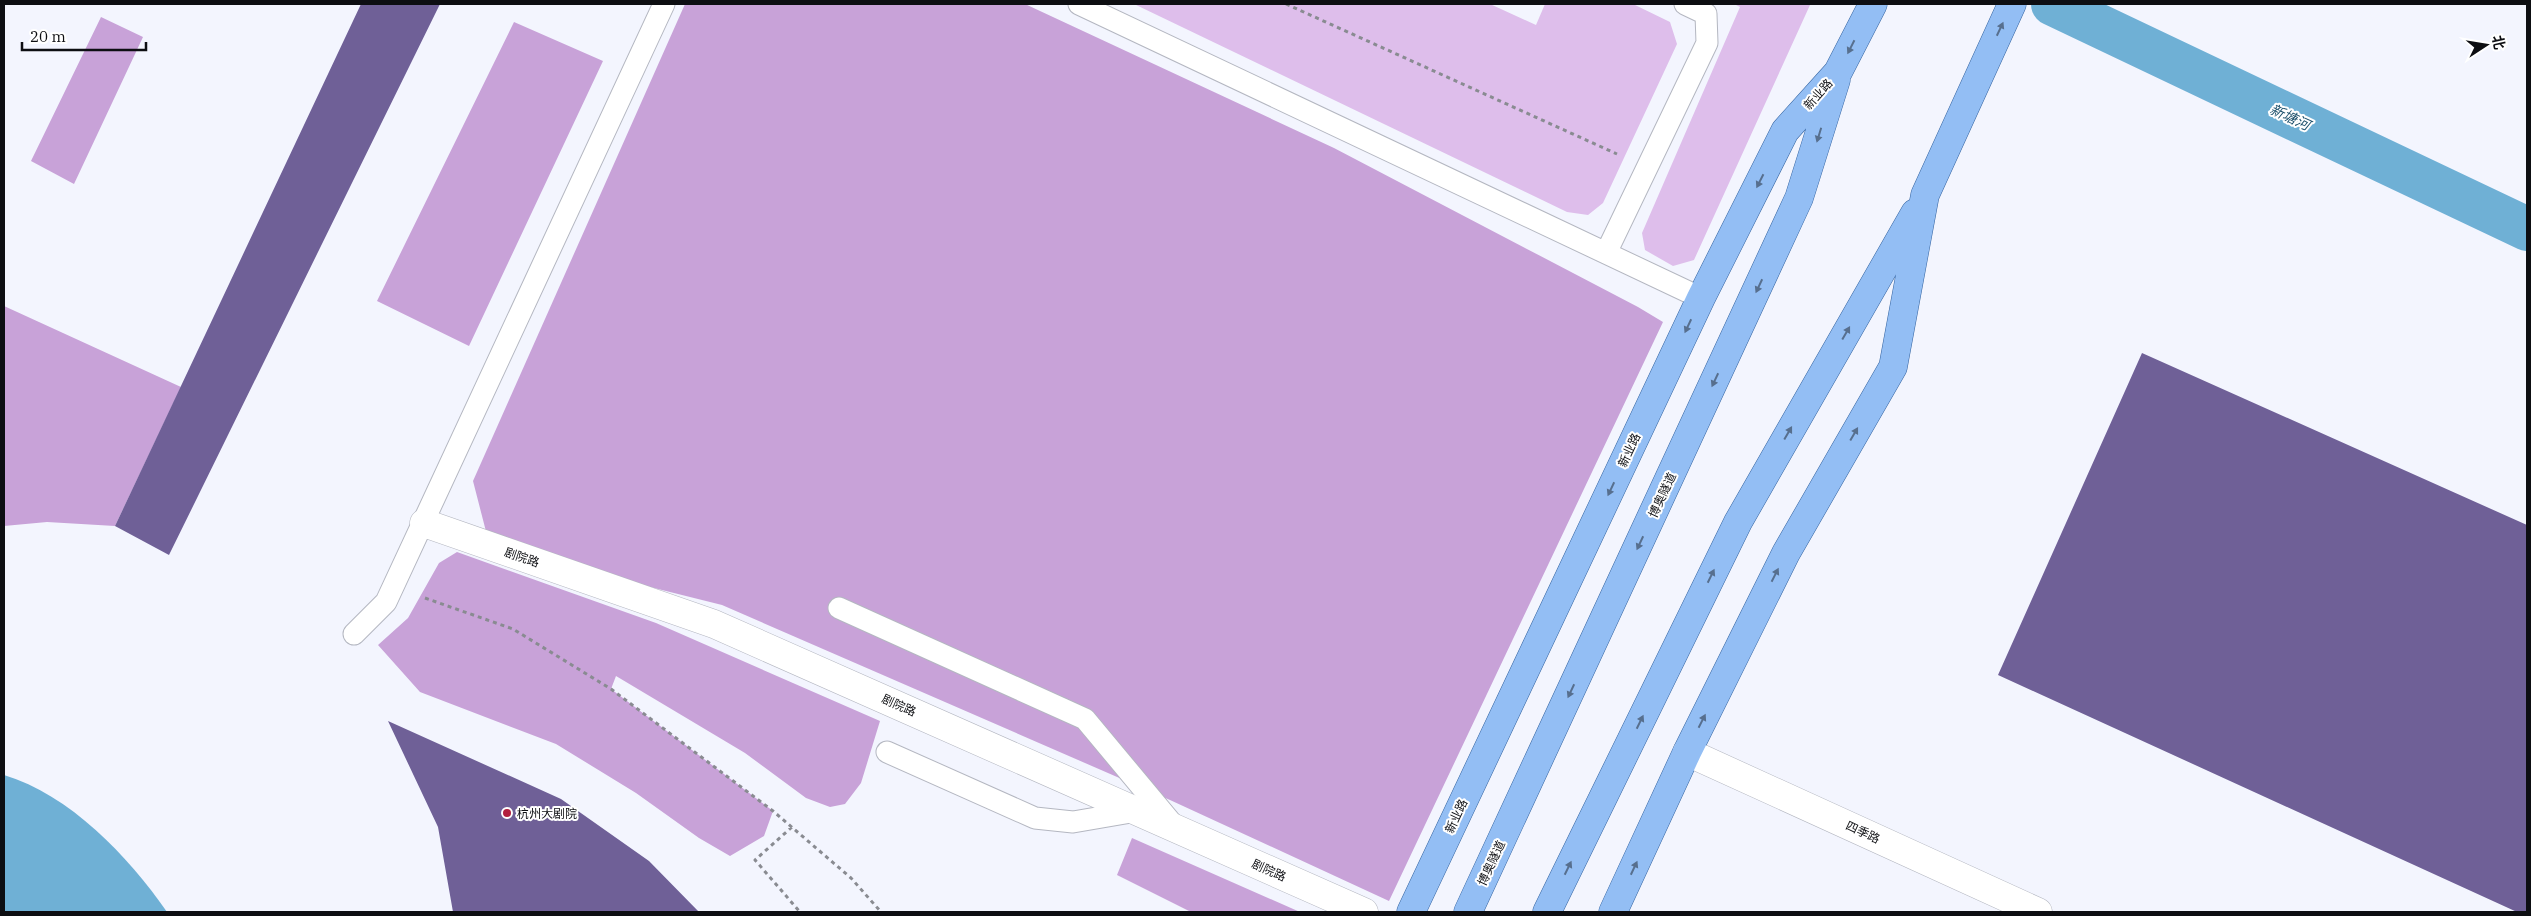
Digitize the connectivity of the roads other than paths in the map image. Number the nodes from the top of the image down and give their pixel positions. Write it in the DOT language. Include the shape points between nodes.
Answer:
graph roads {
  1 [pos="664,4"];
  2 [pos="1079,4"];
  3 [pos="1685,4"];
  4 [pos="1873,4"];
  5 [pos="2012,4"];
  6 [pos="1838,72"];
  7 [pos="1925,195"];
  8 [pos="1606,253"];
  9 [pos="1701,298"];
  10 [pos="424,523"];
  11 [pos="839,608"];
  12 [pos="354,634"];
  13 [pos="887,752"];
  14 [pos="1687,752"];
  15 [pos="1137,811"];
  16 [pos="1177,829"];
  17 [pos="1364,912"];
  18 [pos="1411,912"];
  19 [pos="1468,912"];
  20 [pos="1547,912"];
  21 [pos="1613,912"];
  22 [pos="2038,912"];
  1 -- 10 [label="lane"];
  2 -- 8 [label="lane"];
  3 -- 8 [label="lane" via="1706,14 1707,43"];
  4 -- 6 [label="main road, 新业路, one-way"];
  7 -- 5 [label="main road, one-way"];
  6 -- 9 [label="main road, 新业路, one-way" via="1785,131"];
  6 -- 19 [label="main road, 博奥隧道, one-way" via="1799,198"];
  14 -- 7 [label="main road, one-way" via="1786,553 1893,366"];
  20 -- 7 [label="main road, one-way" via="1738,522"];
  8 -- 9 [label="lane"];
  9 -- 18 [label="main road, 新业路, one-way"];
  10 -- 12 [label="lane" via="386,602"];
  10 -- 15 [label="street, 剧院路" via="714,624"];
  11 -- 16 [label="lane" via="1086,719"];
  13 -- 15 [label="lane" via="1035,818 1074,822"];
  21 -- 14 [label="main road, one-way"];
  14 -- 22 [label="street, 四季路"];
  15 -- 16 [label="street, 剧院路"];
  16 -- 17 [label="street, 剧院路"];
}
